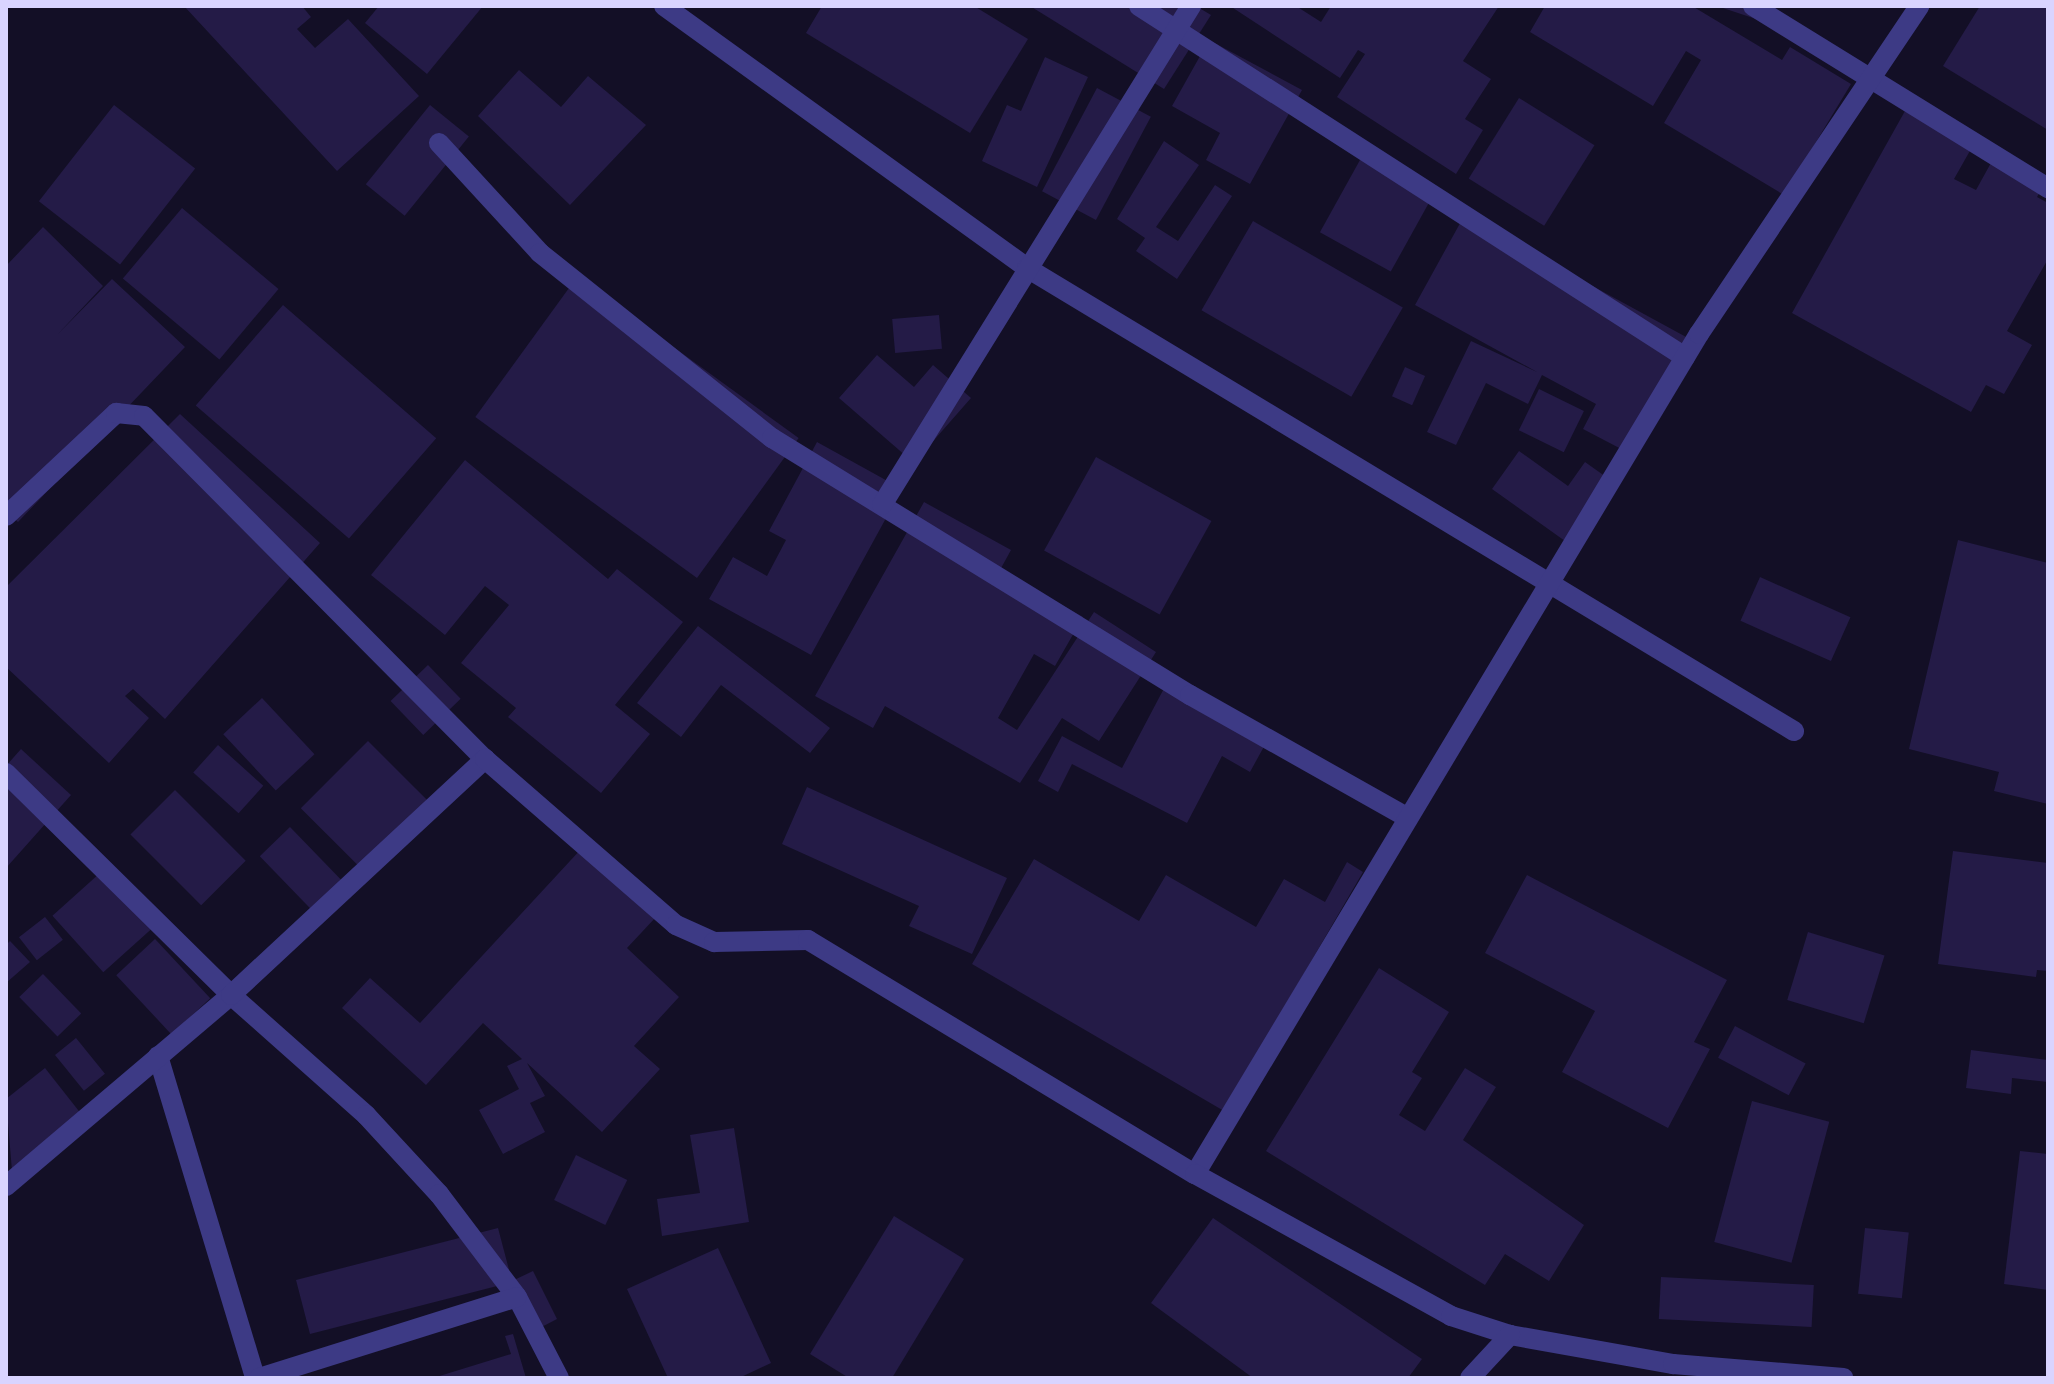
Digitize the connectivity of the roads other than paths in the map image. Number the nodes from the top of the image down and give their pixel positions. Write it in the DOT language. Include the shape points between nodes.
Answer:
graph roads {
  1 [pos="664,6"];
  2 [pos="1139,6"];
  3 [pos="1191,6"];
  4 [pos="1753,6"];
  5 [pos="1919,6"];
  6 [pos="1176,31"];
  7 [pos="1873,79"];
  8 [pos="439,143"];
  9 [pos="2048,188"];
  10 [pos="1027,268"];
  11 [pos="1685,357"];
  12 [pos="882,505"];
  13 [pos="6,516"];
  14 [pos="1547,586"];
  15 [pos="1794,731"];
  16 [pos="485,759"];
  17 [pos="6,773"];
  18 [pos="1408,818"];
  19 [pos="231,995"];
  20 [pos="158,1056"];
  21 [pos="1195,1174"];
  22 [pos="6,1186"];
  23 [pos="517,1297"];
  24 [pos="1510,1335"];
  25 [pos="257,1378"];
  26 [pos="559,1378"];
  27 [pos="1470,1378"];
  28 [pos="1843,1378"];
  1 -- 10 [label="street"];
  2 -- 6 [label="street"];
  3 -- 6 [label="street"];
  4 -- 7 [label="street"];
  5 -- 7 [label="street"];
  6 -- 10 [label="street"];
  6 -- 11 [label="street"];
  7 -- 9 [label="street"];
  7 -- 11 [label="street"];
  8 -- 12 [label="street" via="540,253 772,438"];
  10 -- 12 [label="street"];
  10 -- 14 [label="street"];
  11 -- 14 [label="street"];
  12 -- 18 [label="street" via="1190,695"];
  13 -- 16 [label="street" via="116,413 144,416"];
  14 -- 15 [label="street"];
  14 -- 18 [label="street"];
  16 -- 19 [label="street"];
  16 -- 21 [label="street" via="676,925 714,942 808,940"];
  17 -- 19 [label="street"];
  18 -- 21 [label="street"];
  19 -- 20 [label="street"];
  19 -- 23 [label="street" via="366,1115 477,1238"];
  20 -- 22 [label="street"];
  20 -- 25 [label="street"];
  21 -- 24 [label="street" via="1451,1316"];
  23 -- 25 [label="street"];
  23 -- 26 [label="street"];
  24 -- 27 [label="street"];
  24 -- 28 [label="street" via="1673,1364"];
}
